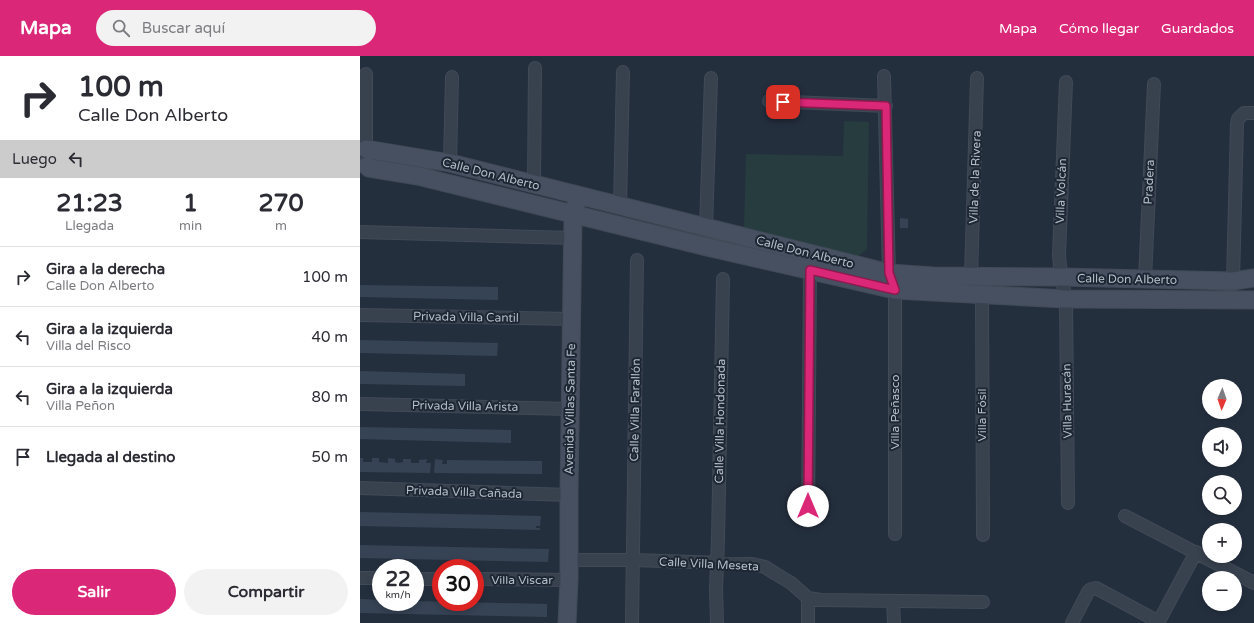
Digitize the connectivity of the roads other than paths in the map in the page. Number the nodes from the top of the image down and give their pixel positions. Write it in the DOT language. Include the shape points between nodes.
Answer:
graph roads {
  1 [pos="535,68"];
  2 [pos="623,72"];
  3 [pos="366,74"];
  4 [pos="884,76"];
  5 [pos="452,77"];
  6 [pos="710,78"];
  7 [pos="977,78"];
  8 [pos="1066,82"];
  9 [pos="1154,84"];
  10 [pos="769,101"];
  11 [pos="886,106"];
  12 [pos="1254,113"];
  13 [pos="366,149"];
  14 [pos="450,164"];
  15 [pos="367,166"];
  16 [pos="534,184"];
  17 [pos="580,195"];
  18 [pos="620,207"];
  19 [pos="573,214"];
  20 [pos="706,228"];
  21 [pos="360,232"];
  22 [pos="573,238"];
  23 [pos="638,260"];
  24 [pos="810,270"];
  25 [pos="889,273"];
  26 [pos="971,276"];
  27 [pos="1061,277"];
  28 [pos="1254,278"];
  29 [pos="723,279"];
  30 [pos="1145,279"];
  31 [pos="1232,281"];
  32 [pos="895,290"];
  33 [pos="982,295"];
  34 [pos="1066,299"];
  35 [pos="1254,300"];
  36 [pos="360,315"];
  37 [pos="572,319"];
  38 [pos="360,404"];
  39 [pos="570,409"];
  40 [pos="360,488"];
  41 [pos="569,495"];
  42 [pos="1068,502"];
  43 [pos="1125,516"];
  44 [pos="808,521"];
  45 [pos="895,534"];
  46 [pos="983,535"];
  47 [pos="1196,552"];
  48 [pos="569,560"];
  49 [pos="633,560"];
  50 [pos="717,562"];
  51 [pos="360,578"];
  52 [pos="372,578"];
  53 [pos="484,579"];
  54 [pos="569,580"];
  55 [pos="1254,583"];
  56 [pos="808,598"];
  57 [pos="893,601"];
  58 [pos="983,602"];
  59 [pos="567,623"];
  60 [pos="632,623"];
  61 [pos="716,623"];
  62 [pos="808,623"];
  63 [pos="894,623"];
  64 [pos="1072,623"];
  65 [pos="1158,623"];
  1 -- 16 [label="street"];
  2 -- 18 [label="street"];
  3 -- 13 [label="street"];
  4 -- 11 [label="street, Villa Peñasco"];
  5 -- 14 [label="street"];
  6 -- 20 [label="street"];
  7 -- 26 [label="street, Villa de la Rivera"];
  8 -- 27 [label="street, Villa Volcán" via="1059,255"];
  9 -- 30 [label="street, Pradera"];
  10 -- 11 [label="street"];
  11 -- 25 [label="street, Villa Peñasco"];
  12 -- 31 [label="street" via="1244,113 1236,124"];
  13 -- 14 [label="street, Calle Don Alberto"];
  13 -- 15 [label="street"];
  14 -- 16 [label="street, Calle Don Alberto"];
  15 -- 19 [label="street, Calle Don Alberto"];
  16 -- 17 [label="street, Calle Don Alberto"];
  17 -- 18 [label="street, Calle Don Alberto"];
  17 -- 19 [label="street, Avenida Villas Santa Fe"];
  18 -- 20 [label="street, Calle Don Alberto"];
  19 -- 22 [label="street, Avenida Villas Santa Fe"];
  19 -- 24 [label="street, Calle Don Alberto"];
  20 -- 25 [label="street, Calle Don Alberto"];
  21 -- 22 [label="street"];
  22 -- 37 [label="street, Avenida Villas Santa Fe"];
  23 -- 49 [label="street, Calle Villa Farallón"];
  24 -- 32 [label="street, Calle Don Alberto"];
  24 -- 44 [label="street"];
  25 -- 26 [label="street, Calle Don Alberto"];
  25 -- 32 [label="street, Villa Peñasco"];
  26 -- 27 [label="street, Calle Don Alberto"];
  27 -- 30 [label="street, Calle Don Alberto"];
  27 -- 34 [label="street, Villa Volcán"];
  28 -- 31 [label="street, Calle Don Alberto"];
  29 -- 50 [label="street, Calle Villa Hondonada"];
  30 -- 31 [label="street, Calle Don Alberto"];
  32 -- 33 [label="street, Calle Don Alberto"];
  32 -- 45 [label="street, Villa Peñasco"];
  33 -- 34 [label="street, Calle Don Alberto"];
  33 -- 46 [label="street, Villa Fósil"];
  34 -- 35 [label="street, Calle Don Alberto"];
  34 -- 42 [label="street, Villa Huracán"];
  36 -- 37 [label="street, Privada Villa Cantil"];
  37 -- 39 [label="street, Avenida Villas Santa Fe"];
  38 -- 39 [label="street, Privada Villa Arista"];
  39 -- 41 [label="street, Avenida Villas Santa Fe"];
  40 -- 41 [label="street, Privada Villa Cañada"];
  41 -- 48 [label="street, Avenida Villas Santa Fe"];
  43 -- 47 [label="street"];
  47 -- 55 [label="street"];
  47 -- 65 [label="street"];
  48 -- 49 [label="street, Calle Villa Meseta"];
  48 -- 54 [label="street, Avenida Villas Santa Fe"];
  49 -- 50 [label="street, Calle Villa Meseta"];
  49 -- 60 [label="street, Calle Villa Farallón"];
  50 -- 56 [label="street, Calle Villa Meseta" via="765,567 791,583"];
  50 -- 61 [label="street, Calle Villa Hondonada"];
  51 -- 52 [label="street"];
  53 -- 54 [label="street, Villa Viscar"];
  54 -- 59 [label="street, Avenida Villas Santa Fe"];
  56 -- 57 [label="street"];
  56 -- 62 [label="street"];
  57 -- 58 [label="street"];
  57 -- 63 [label="street"];
  64 -- 65 [label="street" via="1091,588 1096,588"];
}
